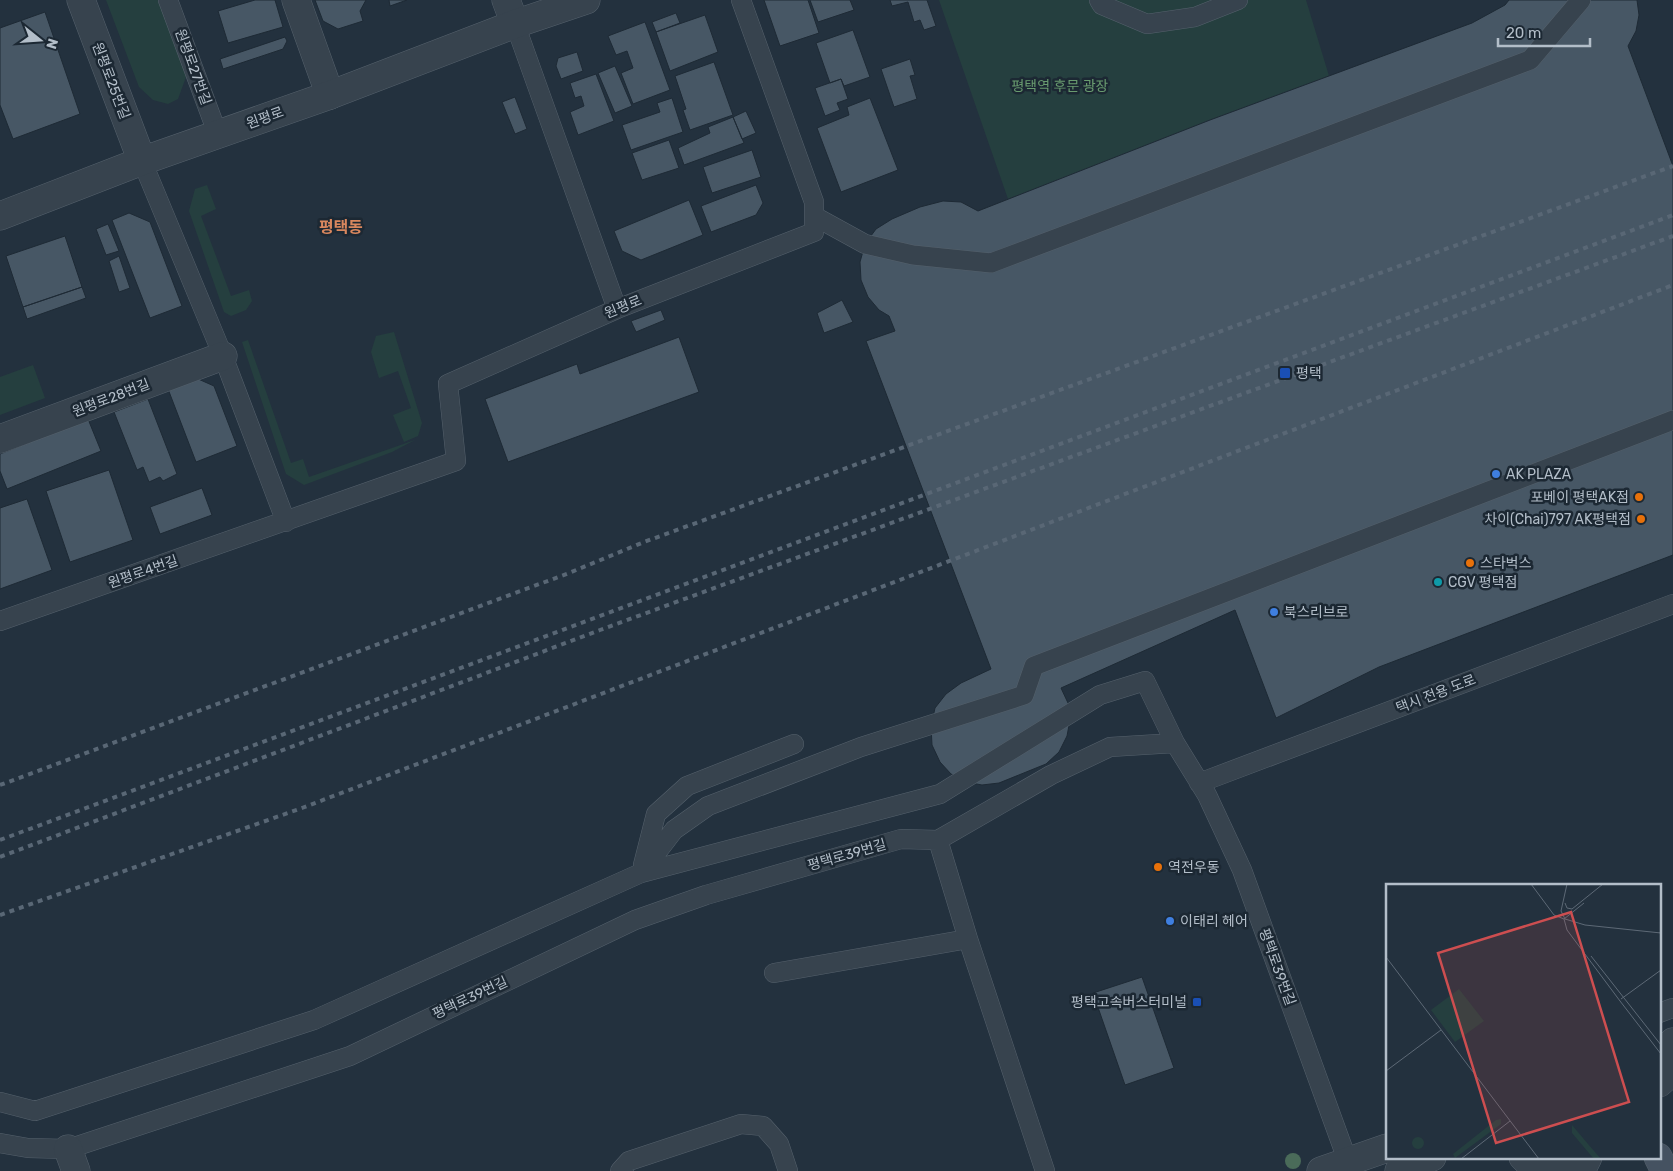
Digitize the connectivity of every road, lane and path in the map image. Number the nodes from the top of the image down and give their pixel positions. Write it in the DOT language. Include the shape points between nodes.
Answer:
graph roads {
  1 [pos="80,0"];
  2 [pos="168,0"];
  3 [pos="296,0"];
  4 [pos="586,0"];
  5 [pos="741,0"];
  6 [pos="1099,0"];
  7 [pos="1238,0"];
  8 [pos="1581,0"];
  9 [pos="511,12"];
  10 [pos="330,95"];
  11 [pos="218,135"];
  12 [pos="142,161"];
  13 [pos="0,216"];
  14 [pos="814,216"];
  15 [pos="617,309"];
  16 [pos="223,356"];
  17 [pos="1673,420"];
  18 [pos="0,439"];
  19 [pos="286,522"];
  20 [pos="1673,604"];
  21 [pos="0,621"];
  22 [pos="1175,743"];
  23 [pos="794,744"];
  24 [pos="1199,783"];
  25 [pos="938,840"];
  26 [pos="641,873"];
  27 [pos="968,939"];
  28 [pos="774,972"];
  29 [pos="1673,1008"];
  30 [pos="1660,1013"];
  31 [pos="1673,1042"];
  32 [pos="1660,1058"];
  33 [pos="1673,1071"];
  34 [pos="1660,1082"];
  35 [pos="1673,1090"];
  36 [pos="1660,1094"];
  37 [pos="1660,1100"];
  38 [pos="1673,1100"];
  39 [pos="0,1102"];
  40 [pos="0,1143"];
  41 [pos="1385,1148"];
  42 [pos="1430,1158"];
  43 [pos="1524,1158"];
  44 [pos="1560,1158"];
  45 [pos="1588,1158"];
  46 [pos="1658,1158"];
  47 [pos="72,1160"];
  48 [pos="1348,1162"];
  49 [pos="620,1171"];
  50 [pos="788,1171"];
  51 [pos="1045,1171"];
  52 [pos="1321,1171"];
  53 [pos="1399,1171"];
  54 [pos="1538,1171"];
  55 [pos="1553,1171"];
  56 [pos="1581,1171"];
  57 [pos="1665,1171"];
  1 -- 12 [label="street, 원평로25번길"];
  2 -- 11 [label="lane, 원평로27번길"];
  3 -- 10 [label="street"];
  4 -- 9 [label="street, 원평로"];
  5 -- 14 [label="lane" via="814,202"];
  6 -- 7 [label="lane" via="1102,5 1147,24 1195,17"];
  8 -- 14 [label="lane" via="1530,60 991,263 913,255 865,244"];
  9 -- 10 [label="street, 원평로"];
  9 -- 15 [label="lane"];
  10 -- 11 [label="street, 원평로"];
  11 -- 12 [label="street, 원평로"];
  12 -- 13 [label="street, 원평로"];
  12 -- 16 [label="lane"];
  14 -- 15 [label="lane, 원평로" via="814,232"];
  15 -- 19 [label="lane, 원평로" via="448,384 456,460"];
  16 -- 18 [label="street, 원평로28번길"];
  16 -- 19 [label="lane"];
  17 -- 26 [label="lane" via="1034,666 1024,695 861,747 708,806 674,830"];
  19 -- 21 [label="lane, 원평로4번길"];
  20 -- 24 [label="lane, 택시 전용 도로"];
  22 -- 24 [label="lane, 평택로39번길"];
  22 -- 25 [label="lane" via="1110,747 1051,775"];
  22 -- 26 [label="lane, 평택로39번길" via="1144,681 1100,695 940,794"];
  23 -- 26 [label="lane" via="687,786 656,814"];
  24 -- 48 [label="lane, 평택로39번길" via="1242,870"];
  25 -- 27 [label="lane"];
  25 -- 47 [label="lane, 평택로39번길" via="901,839 706,895 634,920 350,1056"];
  26 -- 39 [label="lane" via="314,1020 35,1110"];
  27 -- 28 [label="lane"];
  27 -- 51 [label="lane"];
  29 -- 30 [label="lane"];
  31 -- 32 [label="street"];
  33 -- 34 [label="street"];
  35 -- 36 [label="street"];
  37 -- 38 [label="street"];
  40 -- 47 [label="lane, 평택로39번길"];
  41 -- 48 [label="street"];
  42 -- 53 [label="street"];
  43 -- 54 [label="street"];
  44 -- 55 [label="street"];
  45 -- 56 [label="street"];
  46 -- 57 [label="main road"];
  48 -- 52 [label="street"];
  49 -- 50 [label="lane" via="629,1161 741,1124 763,1126 778,1144"];
}
